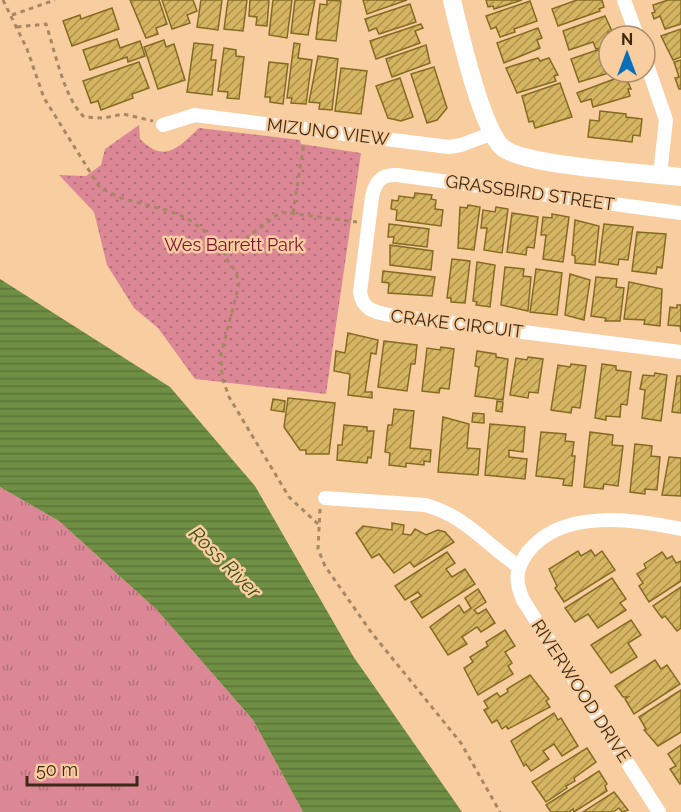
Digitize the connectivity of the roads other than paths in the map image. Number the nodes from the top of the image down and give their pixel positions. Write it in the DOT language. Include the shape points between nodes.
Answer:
graph roads {
  1 [pos="452,0"];
  2 [pos="624,0"];
  3 [pos="633,24"];
  4 [pos="654,84"];
  5 [pos="163,125"];
  6 [pos="493,133"];
  7 [pos="660,174"];
  8 [pos="681,177"];
  9 [pos="380,178"];
  10 [pos="681,213"];
  11 [pos="681,352"];
  12 [pos="325,498"];
  13 [pos="681,529"];
  14 [pos="518,566"];
  15 [pos="659,812"];
  1 -- 6 [label="street" via="462,48"];
  2 -- 3 [label="street"];
  4 -- 7 [label="street" via="666,120"];
  5 -- 6 [label="street, MIZUNO VIEW" via="195,115 449,147"];
  6 -- 7 [label="street" via="501,146 528,158"];
  7 -- 8 [label="street"];
  9 -- 10 [label="street, GRASSBIRD STREET" via="397,175"];
  9 -- 11 [label="street, CRAKE CIRCUIT" via="372,197 360,292 369,310"];
  12 -- 14 [label="street" via="439,508 471,526"];
  13 -- 14 [label="street" via="585,520 546,536"];
  14 -- 15 [label="street, RIVERWOOD DRIVE" via="518,587 523,600"];
}
